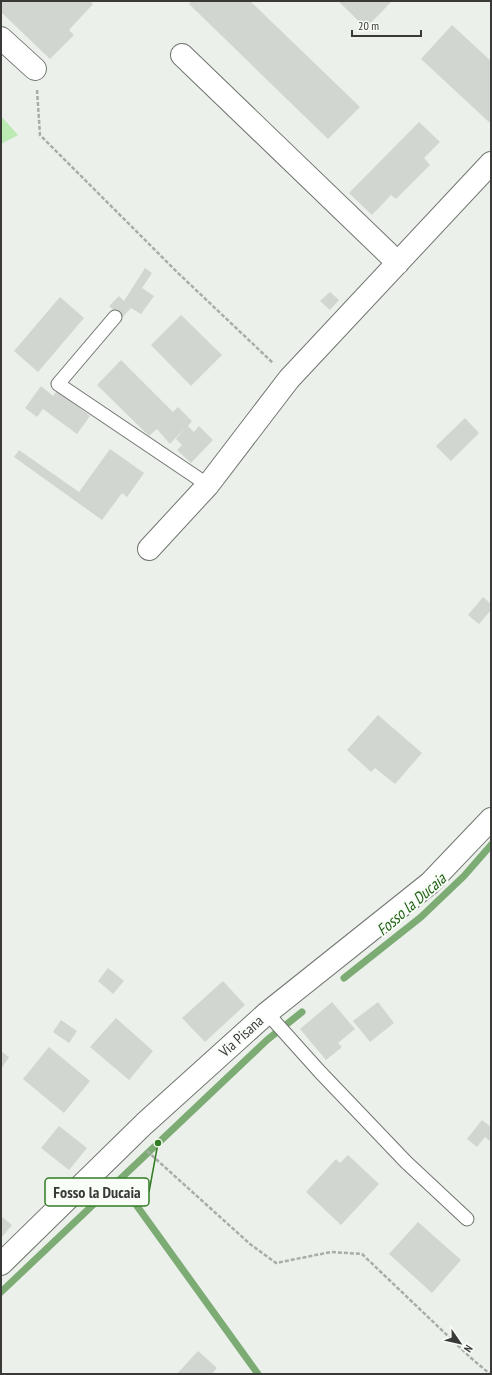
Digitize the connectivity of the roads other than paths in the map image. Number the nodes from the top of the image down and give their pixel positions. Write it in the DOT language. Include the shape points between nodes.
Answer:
graph roads {
  1 [pos="1,38"];
  2 [pos="182,55"];
  3 [pos="35,69"];
  4 [pos="491,164"];
  5 [pos="398,263"];
  6 [pos="115,317"];
  7 [pos="208,485"];
  8 [pos="150,549"];
  9 [pos="491,819"];
  10 [pos="270,1017"];
  11 [pos="466,1219"];
  12 [pos="1,1264"];
  1 -- 3 [label="street"];
  2 -- 5 [label="street"];
  4 -- 5 [label="street"];
  5 -- 7 [label="street" via="289,379"];
  6 -- 7 [label="lane" via="58,384"];
  7 -- 8 [label="street"];
  9 -- 10 [label="street, Via Pisana" via="430,883"];
  10 -- 11 [label="lane" via="406,1162"];
  10 -- 12 [label="street, Via Pisana" via="139,1128"];
}
